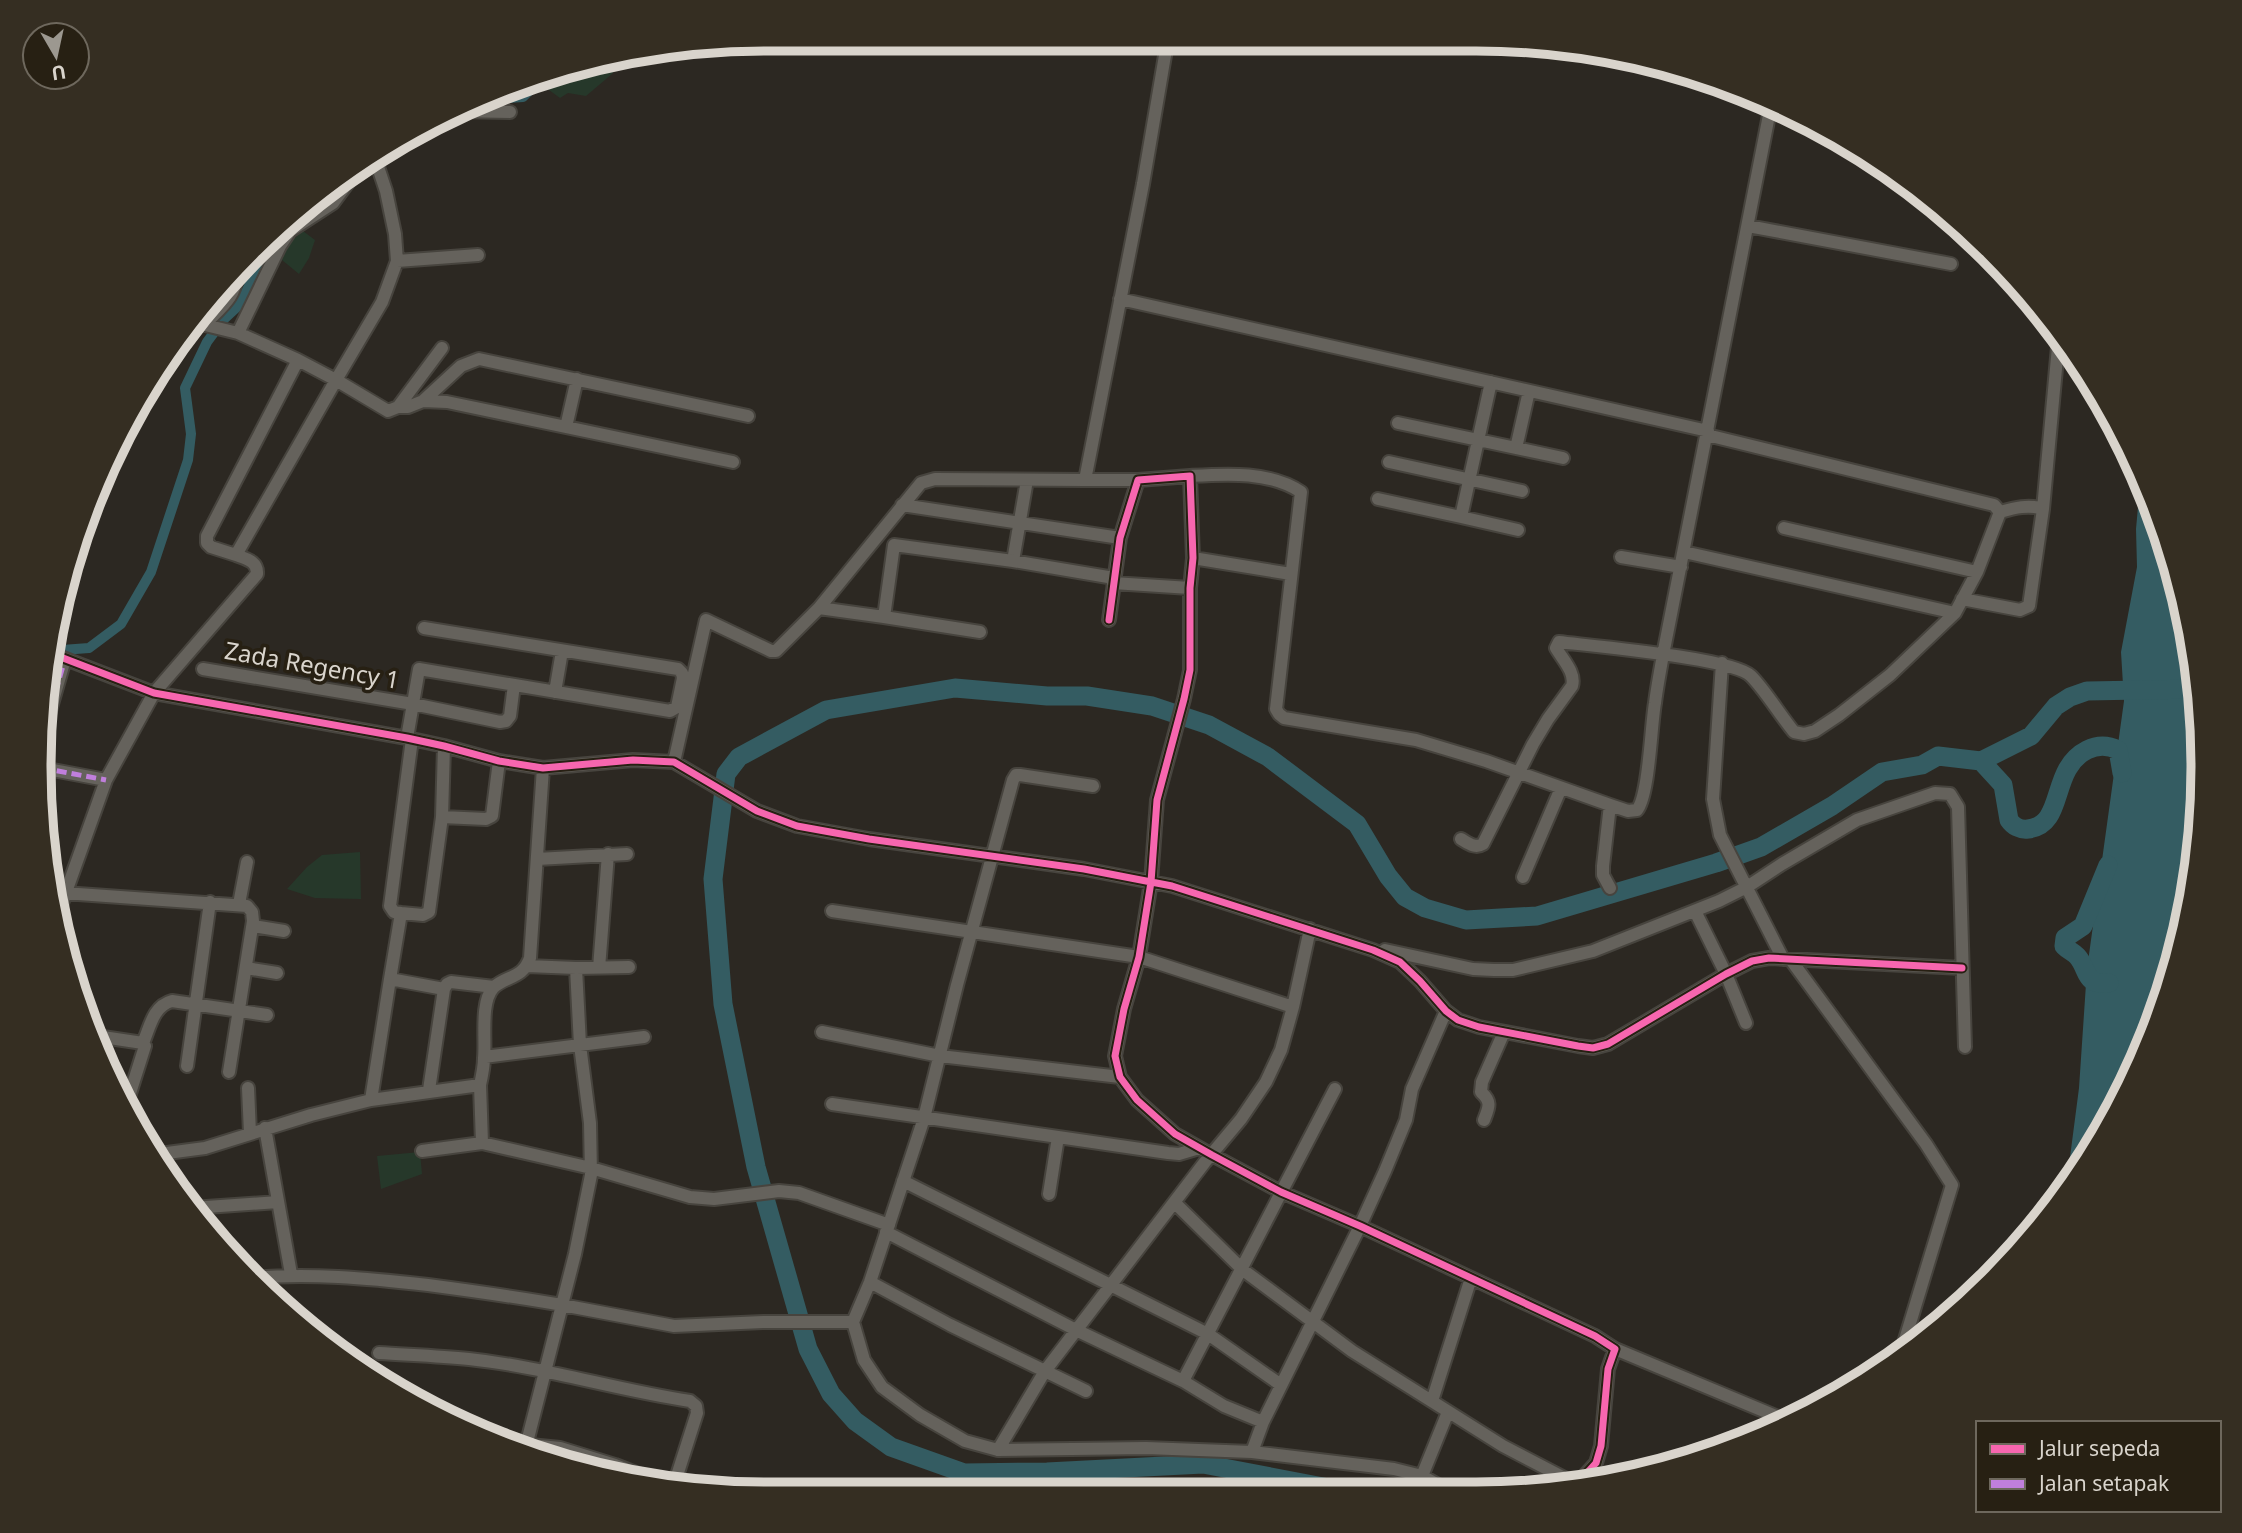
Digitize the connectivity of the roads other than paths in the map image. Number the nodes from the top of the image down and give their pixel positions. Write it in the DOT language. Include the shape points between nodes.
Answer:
graph roads {
  1 [pos="1166,51"];
  2 [pos="479,111"];
  3 [pos="510,112"];
  4 [pos="1769,114"];
  5 [pos="378,166"];
  6 [pos="341,192"];
  7 [pos="297,226"];
  8 [pos="1748,226"];
  9 [pos="288,235"];
  10 [pos="478,255"];
  11 [pos="397,261"];
  12 [pos="1951,264"];
  13 [pos="235,288"];
  14 [pos="1120,299"];
  15 [pos="224,303"];
  16 [pos="204,325"];
  17 [pos="234,332"];
  18 [pos="442,348"];
  19 [pos="2058,351"];
  20 [pos="298,360"];
  21 [pos="577,379"];
  22 [pos="336,380"];
  23 [pos="1491,382"];
  24 [pos="1529,391"];
  25 [pos="423,401"];
  26 [pos="398,407"];
  27 [pos="748,416"];
  28 [pos="1398,423"];
  29 [pos="566,427"];
  30 [pos="1707,433"];
  31 [pos="1478,440"];
  32 [pos="1516,447"];
  33 [pos="1563,458"];
  34 [pos="1389,461"];
  35 [pos="733,462"];
  36 [pos="1190,476"];
  37 [pos="1469,479"];
  38 [pos="1027,480"];
  39 [pos="1085,480"];
  40 [pos="1138,480"];
  41 [pos="1522,491"];
  42 [pos="1378,499"];
  43 [pos="902,505"];
  44 [pos="2043,509"];
  45 [pos="2000,512"];
  46 [pos="1461,517"];
  47 [pos="1019,523"];
  48 [pos="1784,528"];
  49 [pos="1518,530"];
  50 [pos="1119,538"];
  51 [pos="874,540"];
  52 [pos="894,545"];
  53 [pos="1684,552"];
  54 [pos="236,555"];
  55 [pos="1621,557"];
  56 [pos="1193,558"];
  57 [pos="1013,561"];
  58 [pos="1681,567"];
  59 [pos="1977,572"];
  60 [pos="1291,574"];
  61 [pos="1113,580"];
  62 [pos="1190,589"];
  63 [pos="1962,599"];
  64 [pos="819,608"];
  65 [pos="1955,612"];
  66 [pos="884,617"];
  67 [pos="1109,621"];
  68 [pos="424,628"];
  69 [pos="980,632"];
  70 [pos="562,651"];
  71 [pos="1663,655"];
  72 [pos="60,657"];
  73 [pos="65,659"];
  74 [pos="1722,663"];
  75 [pos="203,669"];
  76 [pos="514,685"];
  77 [pos="555,692"];
  78 [pos="154,693"];
  79 [pos="55,695"];
  80 [pos="414,704"];
  81 [pos="410,739"];
  82 [pos="444,746"];
  83 [pos="499,761"];
  84 [pos="674,761"];
  85 [pos="543,768"];
  86 [pos="51,770"];
  87 [pos="1520,773"];
  88 [pos="106,780"];
  89 [pos="1093,786"];
  90 [pos="1561,788"];
  91 [pos="1610,805"];
  92 [pos="442,817"];
  93 [pos="1461,839"];
  94 [pos="608,854"];
  95 [pos="627,854"];
  96 [pos="994,855"];
  97 [pos="537,859"];
  98 [pos="247,862"];
  99 [pos="1523,877"];
  100 [pos="1151,882"];
  101 [pos="1747,887"];
  102 [pos="1610,888"];
  103 [pos="63,893"];
  104 [pos="66,893"];
  105 [pos="64,899"];
  106 [pos="210,902"];
  107 [pos="239,904"];
  108 [pos="832,911"];
  109 [pos="1695,911"];
  110 [pos="401,913"];
  111 [pos="253,926"];
  112 [pos="1310,929"];
  113 [pos="972,930"];
  114 [pos="284,931"];
  115 [pos="1373,950"];
  116 [pos="1139,957"];
  117 [pos="1787,959"];
  118 [pos="527,966"];
  119 [pos="629,967"];
  120 [pos="246,968"];
  121 [pos="576,968"];
  122 [pos="599,968"];
  123 [pos="1962,968"];
  124 [pos="277,973"];
  125 [pos="1726,974"];
  126 [pos="390,979"];
  127 [pos="494,987"];
  128 [pos="444,989"];
  129 [pos="195,1005"];
  130 [pos="1293,1007"];
  131 [pos="239,1011"];
  132 [pos="1446,1011"];
  133 [pos="267,1015"];
  134 [pos="1746,1023"];
  135 [pos="822,1032"];
  136 [pos="1504,1032"];
  137 [pos="104,1037"];
  138 [pos="644,1037"];
  139 [pos="143,1043"];
  140 [pos="580,1045"];
  141 [pos="1965,1047"];
  142 [pos="940,1056"];
  143 [pos="484,1057"];
  144 [pos="187,1066"];
  145 [pos="229,1072"];
  146 [pos="1120,1077"];
  147 [pos="480,1085"];
  148 [pos="248,1088"];
  149 [pos="1335,1089"];
  150 [pos="429,1090"];
  151 [pos="130,1092"];
  152 [pos="371,1100"];
  153 [pos="832,1104"];
  154 [pos="924,1118"];
  155 [pos="1484,1120"];
  156 [pos="265,1128"];
  157 [pos="250,1133"];
  158 [pos="1058,1137"];
  159 [pos="482,1143"];
  160 [pos="1199,1148"];
  161 [pos="422,1151"];
  162 [pos="164,1153"];
  163 [pos="1212,1155"];
  164 [pos="591,1168"];
  165 [pos="903,1181"];
  166 [pos="1281,1192"];
  167 [pos="1049,1195"];
  168 [pos="278,1202"];
  169 [pos="1175,1203"];
  170 [pos="203,1207"];
  171 [pos="1360,1226"];
  172 [pos="888,1229"];
  173 [pos="1243,1270"];
  174 [pos="291,1274"];
  175 [pos="264,1277"];
  176 [pos="1471,1278"];
  177 [pos="870,1282"];
  178 [pos="1111,1286"];
  179 [pos="562,1305"];
  180 [pos="1313,1320"];
  181 [pos="853,1322"];
  182 [pos="1076,1330"];
  183 [pos="1208,1334"];
  184 [pos="1905,1338"];
  185 [pos="1615,1349"];
  186 [pos="379,1353"];
  187 [pos="1045,1371"];
  188 [pos="544,1372"];
  189 [pos="1184,1381"];
  190 [pos="1281,1385"];
  191 [pos="1086,1391"];
  192 [pos="1432,1401"];
  193 [pos="1448,1412"];
  194 [pos="1775,1416"];
  195 [pos="1263,1422"];
  196 [pos="528,1441"];
  197 [pos="551,1449"];
  198 [pos="998,1450"];
  199 [pos="1252,1452"];
  200 [pos="608,1464"];
  201 [pos="1586,1473"];
  202 [pos="677,1476"];
  203 [pos="1422,1476"];
  204 [pos="1562,1477"];
  205 [pos="1433,1482"];
  1 -- 14 [label="street"];
  2 -- 3 [label="street"];
  4 -- 8 [label="street"];
  5 -- 11 [label="street" via="396,234"];
  6 -- 7 [label="street"];
  8 -- 12 [label="street"];
  8 -- 30 [label="street"];
  9 -- 17 [label="street"];
  10 -- 11 [label="street"];
  11 -- 22 [label="street" via="382,302"];
  13 -- 15 [label="street"];
  14 -- 23 [label="street"];
  14 -- 39 [label="street"];
  15 -- 16 [label="street"];
  16 -- 17 [label="street"];
  17 -- 20 [label="street"];
  18 -- 26 [label="street"];
  19 -- 44 [label="street"];
  20 -- 22 [label="street"];
  20 -- 54 [label="street" via="207,536 211,547"];
  21 -- 25 [label="street" via="479,359 461,366"];
  21 -- 27 [label="street"];
  21 -- 29 [label="street"];
  22 -- 26 [label="street" via="381,408"];
  22 -- 54 [label="street"];
  23 -- 24 [label="street"];
  23 -- 31 [label="street"];
  24 -- 30 [label="street"];
  24 -- 32 [label="street"];
  25 -- 26 [label="street"];
  25 -- 29 [label="street"];
  28 -- 31 [label="street"];
  29 -- 35 [label="street"];
  30 -- 45 [label="street" via="1994,505"];
  30 -- 53 [label="street"];
  31 -- 32 [label="street"];
  31 -- 37 [label="street"];
  32 -- 33 [label="street"];
  34 -- 37 [label="street"];
  36 -- 40 [label="street"];
  36 -- 56 [label="street"];
  36 -- 60 [label="street" via="1234,473 1279,481 1301,492"];
  37 -- 41 [label="street"];
  37 -- 46 [label="street"];
  38 -- 39 [label="street"];
  38 -- 43 [label="street" via="935,479 921,483"];
  38 -- 47 [label="street"];
  39 -- 40 [label="street"];
  40 -- 50 [label="street"];
  42 -- 46 [label="street"];
  43 -- 47 [label="street"];
  43 -- 51 [label="street"];
  44 -- 45 [label="street"];
  44 -- 63 [label="street" via="2029,606 2020,610"];
  45 -- 59 [label="street"];
  46 -- 49 [label="street"];
  47 -- 50 [label="street"];
  47 -- 57 [label="street"];
  48 -- 59 [label="street"];
  50 -- 61 [label="street"];
  51 -- 52 [label="street"];
  51 -- 64 [label="street"];
  52 -- 57 [label="street"];
  52 -- 66 [label="street"];
  53 -- 58 [label="street"];
  53 -- 65 [label="street"];
  54 -- 78 [label="street" via="255,563 257,574"];
  55 -- 58 [label="street"];
  56 -- 60 [label="street"];
  56 -- 62 [label="street"];
  57 -- 61 [label="street"];
  58 -- 71 [label="street"];
  59 -- 63 [label="street"];
  60 -- 87 [label="street" via="1279,714 1416,740"];
  61 -- 62 [label="street"];
  61 -- 67 [label="street"];
  62 -- 100 [label="street" via="1189,670 1157,800"];
  63 -- 65 [label="street"];
  64 -- 66 [label="street"];
  64 -- 84 [label="street" via="776,651 706,620"];
  65 -- 74 [label="street" via="1890,675 1839,715 1804,734 1794,732 1749,674"];
  66 -- 69 [label="street"];
  68 -- 70 [label="street, Zada Regency 1"];
  70 -- 77 [label="street"];
  70 -- 77 [label="street, Zada Regency 1" via="678,670 682,678 677,707 670,711"];
  71 -- 74 [label="street"];
  71 -- 87 [label="street" via="1559,642 1556,649 1574,682"];
  71 -- 91 [label="street" via="1642,803 1633,811"];
  72 -- 73 [label="street"];
  73 -- 78 [label="street"];
  73 -- 79 [label="street"];
  74 -- 101 [label="street" via="1713,799 1720,835"];
  75 -- 80 [label="street, Zada Regency 1"];
  76 -- 77 [label="street, Zada Regency 1"];
  76 -- 80 [label="street, Zada Regency 1" via="506,721"];
  76 -- 80 [label="street, Zada Regency 1" via="419,669"];
  78 -- 81 [label="street"];
  78 -- 88 [label="street"];
  80 -- 81 [label="street, Zada Regency 1"];
  81 -- 82 [label="street"];
  81 -- 110 [label="street, Zada Regency 1" via="390,906"];
  82 -- 83 [label="street"];
  82 -- 92 [label="street"];
  83 -- 85 [label="street"];
  83 -- 92 [label="street" via="492,816"];
  84 -- 85 [label="street"];
  84 -- 96 [label="street" via="757,811 797,826"];
  85 -- 97 [label="street"];
  86 -- 88 [label="street"];
  87 -- 90 [label="street"];
  87 -- 93 [label="street" via="1483,844 1473,846"];
  88 -- 104 [label="street"];
  89 -- 96 [label="street" via="1016,775"];
  90 -- 91 [label="street"];
  90 -- 99 [label="street"];
  91 -- 102 [label="street" via="1603,866"];
  92 -- 110 [label="street" via="429,912"];
  94 -- 95 [label="street"];
  94 -- 97 [label="street"];
  94 -- 122 [label="street"];
  96 -- 100 [label="street"];
  96 -- 113 [label="street"];
  97 -- 118 [label="street"];
  98 -- 107 [label="street"];
  100 -- 112 [label="street"];
  100 -- 116 [label="street"];
  101 -- 109 [label="street"];
  101 -- 117 [label="street"];
  101 -- 123 [label="street" via="1857,820 1935,793 1950,794 1958,807"];
  103 -- 104 [label="street"];
  104 -- 105 [label="street"];
  104 -- 106 [label="street"];
  106 -- 107 [label="street"];
  106 -- 129 [label="street"];
  107 -- 111 [label="street" via="252,912"];
  108 -- 113 [label="street"];
  109 -- 115 [label="street" via="1593,951 1513,970 1473,970"];
  109 -- 125 [label="street"];
  110 -- 126 [label="street"];
  111 -- 114 [label="street"];
  111 -- 120 [label="street"];
  112 -- 115 [label="street"];
  112 -- 130 [label="street"];
  113 -- 116 [label="street"];
  113 -- 142 [label="street"];
  115 -- 132 [label="street" via="1400,962"];
  116 -- 130 [label="street"];
  116 -- 146 [label="street" via="1115,1056"];
  117 -- 123 [label="street"];
  117 -- 125 [label="street" via="1752,961"];
  117 -- 184 [label="street" via="1952,1185"];
  118 -- 121 [label="street"];
  118 -- 127 [label="street"];
  119 -- 122 [label="street"];
  120 -- 124 [label="street"];
  120 -- 131 [label="street"];
  121 -- 122 [label="street"];
  121 -- 140 [label="street"];
  123 -- 141 [label="street"];
  125 -- 134 [label="street"];
  125 -- 136 [label="street" via="1608,1044 1593,1048"];
  126 -- 128 [label="street"];
  126 -- 152 [label="street"];
  127 -- 128 [label="street" via="451,982"];
  127 -- 143 [label="street" via="485,1009"];
  128 -- 150 [label="street"];
  129 -- 131 [label="street"];
  129 -- 139 [label="street" via="164,1003"];
  129 -- 144 [label="street"];
  130 -- 163 [label="street" via="1266,1082"];
  131 -- 133 [label="street"];
  131 -- 145 [label="street"];
  132 -- 136 [label="street" via="1458,1020"];
  132 -- 171 [label="street"];
  135 -- 142 [label="street"];
  136 -- 155 [label="street" via="1482,1083 1481,1091 1490,1104"];
  137 -- 139 [label="street"];
  138 -- 140 [label="street"];
  139 -- 151 [label="street" via="146,1048"];
  140 -- 143 [label="street"];
  140 -- 164 [label="street"];
  142 -- 146 [label="street"];
  142 -- 154 [label="street"];
  143 -- 147 [label="street"];
  146 -- 160 [label="street" via="1175,1134"];
  147 -- 150 [label="street"];
  147 -- 159 [label="street"];
  148 -- 157 [label="street"];
  149 -- 166 [label="street"];
  150 -- 152 [label="street"];
  152 -- 156 [label="street"];
  153 -- 154 [label="street"];
  154 -- 158 [label="street"];
  154 -- 165 [label="street"];
  156 -- 157 [label="street"];
  156 -- 168 [label="street"];
  157 -- 162 [label="street" via="205,1148"];
  158 -- 160 [label="street" via="1179,1154"];
  158 -- 167 [label="street"];
  159 -- 161 [label="street"];
  159 -- 164 [label="street"];
  160 -- 163 [label="street"];
  163 -- 166 [label="street"];
  163 -- 169 [label="street"];
  164 -- 172 [label="street" via="690,1197 799,1193"];
  164 -- 179 [label="street"];
  165 -- 172 [label="street"];
  165 -- 178 [label="street"];
  166 -- 171 [label="street"];
  166 -- 173 [label="street"];
  168 -- 170 [label="street"];
  168 -- 174 [label="street"];
  169 -- 173 [label="street"];
  169 -- 178 [label="street"];
  171 -- 176 [label="street"];
  171 -- 180 [label="street"];
  172 -- 177 [label="street"];
  172 -- 182 [label="street"];
  173 -- 180 [label="street"];
  173 -- 183 [label="street"];
  174 -- 175 [label="street"];
  174 -- 179 [label="street" via="511,1295"];
  176 -- 185 [label="street"];
  176 -- 192 [label="street"];
  177 -- 181 [label="street"];
  177 -- 187 [label="street"];
  178 -- 182 [label="street"];
  178 -- 183 [label="street"];
  179 -- 181 [label="street" via="674,1325"];
  179 -- 188 [label="street"];
  180 -- 190 [label="street"];
  180 -- 192 [label="street"];
  181 -- 198 [label="street" via="864,1360 882,1387 965,1441"];
  182 -- 187 [label="street"];
  182 -- 189 [label="street"];
  183 -- 189 [label="street"];
  183 -- 190 [label="street"];
  185 -- 194 [label="street"];
  185 -- 201 [label="street" via="1608,1369 1601,1446"];
  186 -- 188 [label="street" via="471,1359"];
  187 -- 191 [label="street"];
  187 -- 198 [label="street"];
  188 -- 196 [label="street"];
  188 -- 202 [label="street" via="690,1401 696,1413"];
  189 -- 195 [label="street" via="1224,1406"];
  190 -- 195 [label="street"];
  192 -- 193 [label="street"];
  193 -- 203 [label="street"];
  193 -- 204 [label="street"];
  195 -- 199 [label="street"];
  197 -- 200 [label="street"];
  198 -- 199 [label="street"];
  199 -- 203 [label="street"];
  203 -- 205 [label="street"];
}
